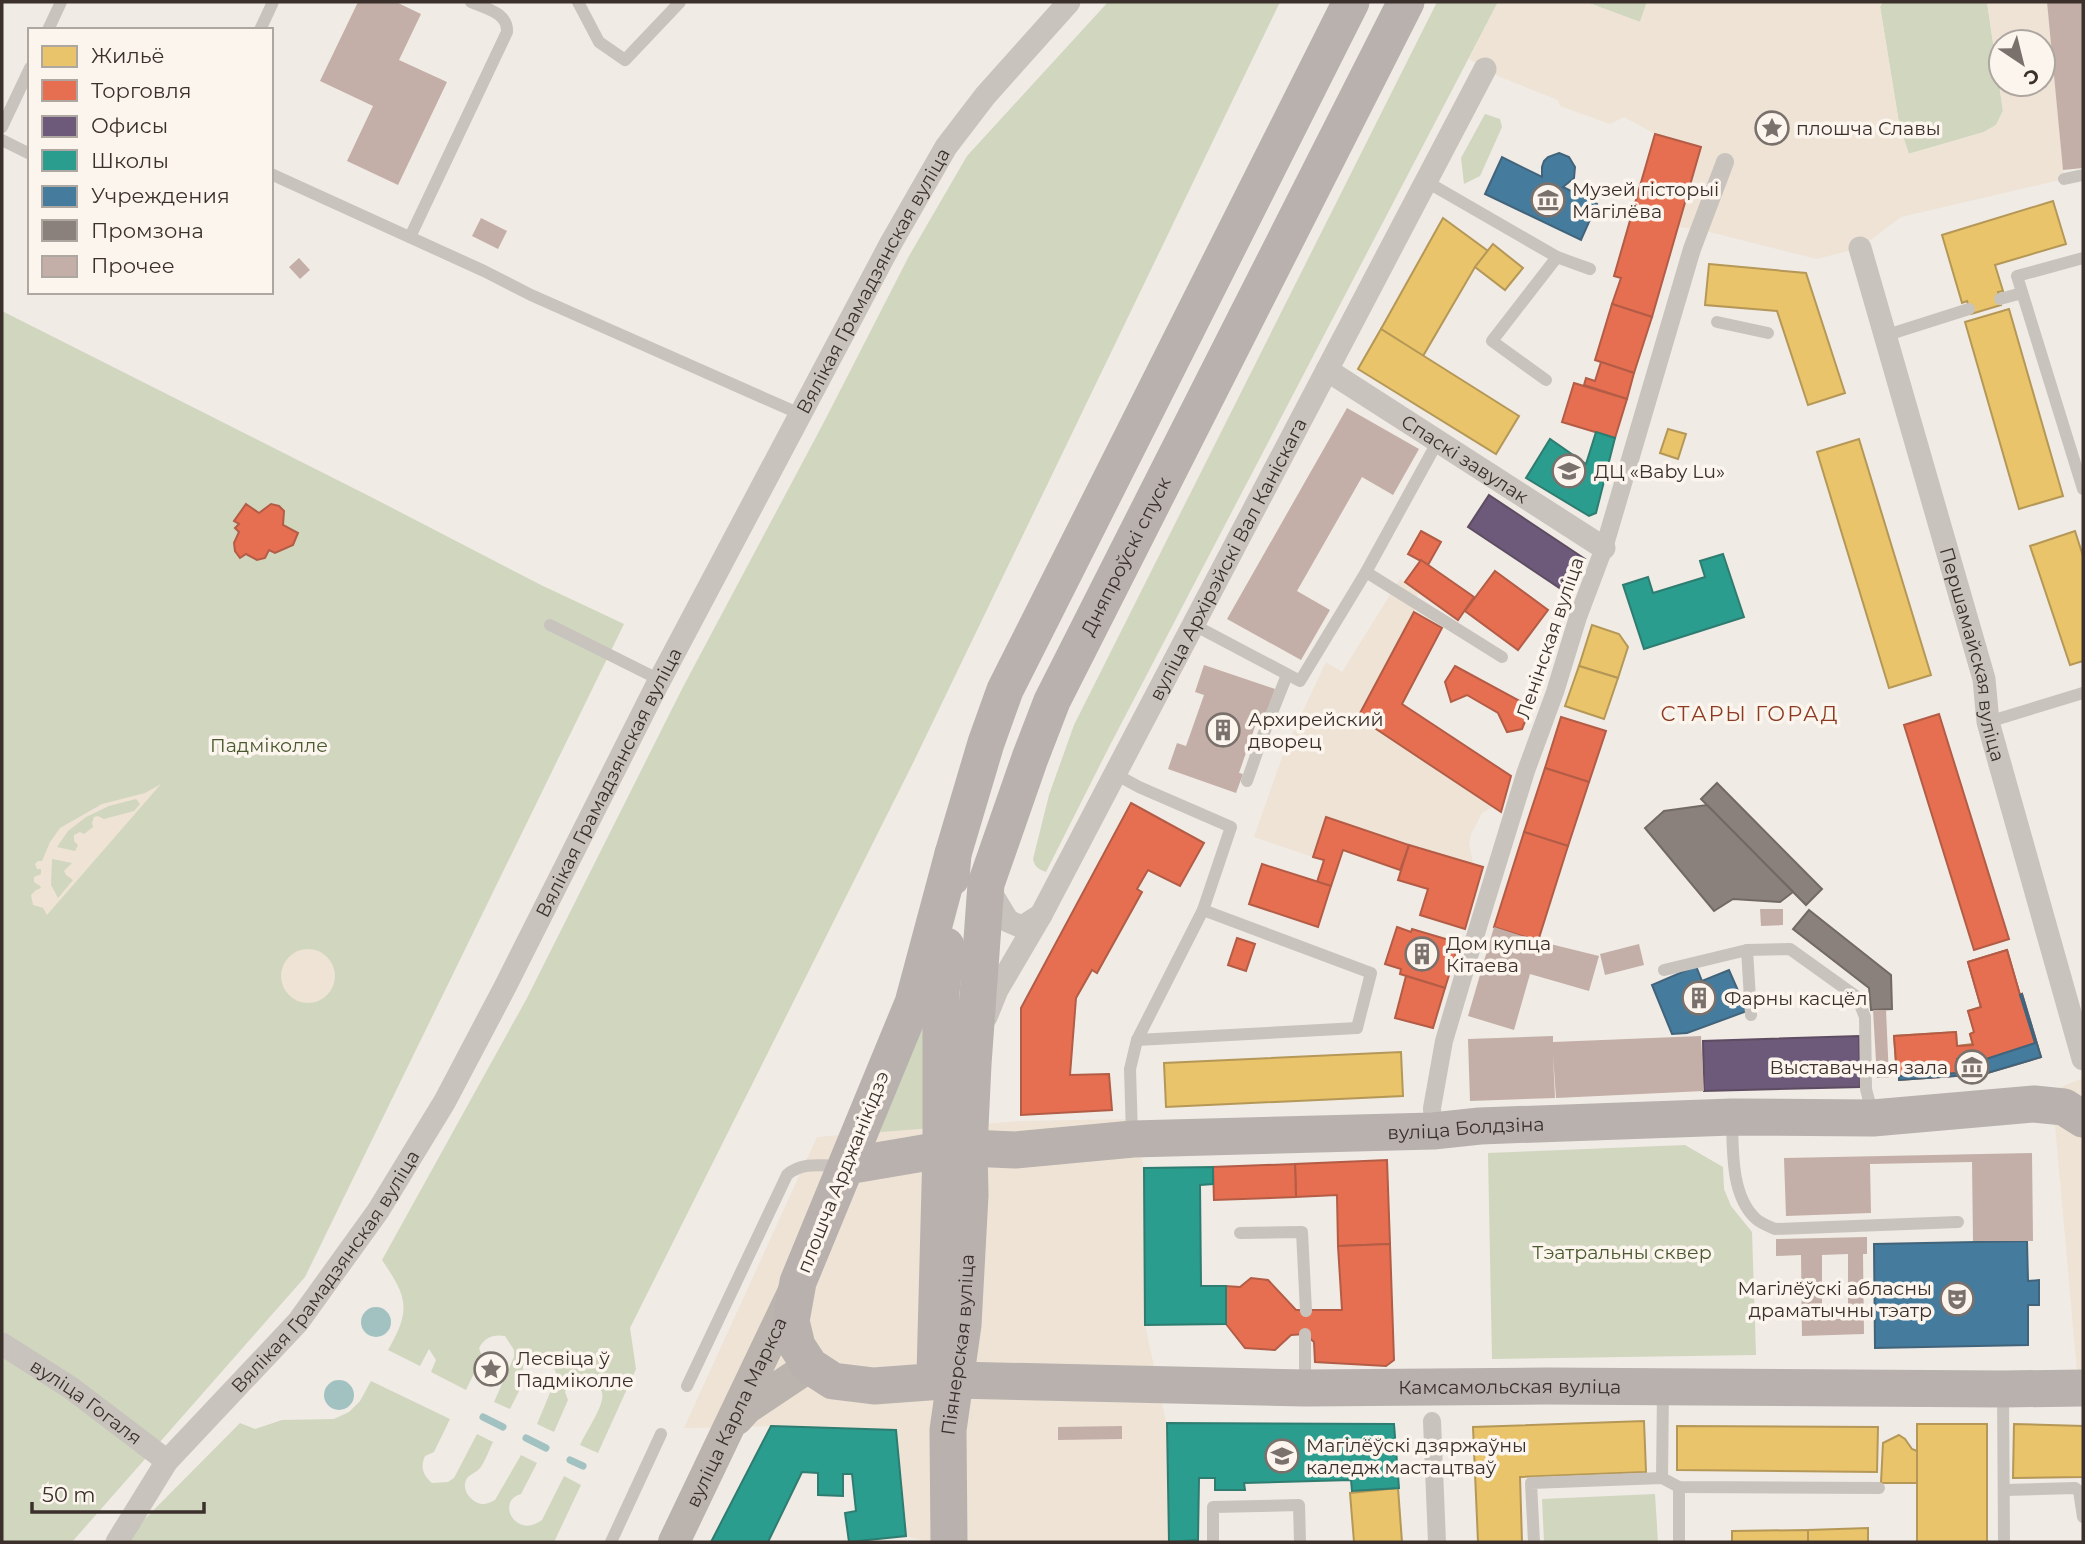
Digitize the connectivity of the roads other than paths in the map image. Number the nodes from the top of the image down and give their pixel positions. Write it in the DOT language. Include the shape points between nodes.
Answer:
graph roads {
  1 [pos="61,2"];
  2 [pos="274,2"];
  3 [pos="471,2"];
  4 [pos="578,2"];
  5 [pos="680,2"];
  6 [pos="1069,2"];
  7 [pos="1351,2"];
  8 [pos="1406,2"];
  9 [pos="49,28"];
  10 [pos="261,28"];
  11 [pos="1485,69"];
  12 [pos="28,72"];
  13 [pos="2,127"];
  14 [pos="2,140"];
  15 [pos="28,153"];
  16 [pos="1725,162"];
  17 [pos="273,175"];
  18 [pos="2083,175"];
  19 [pos="2064,179"];
  20 [pos="1427,182"];
  21 [pos="410,237"];
  22 [pos="1860,248"];
  23 [pos="1557,257"];
  24 [pos="2083,258"];
  25 [pos="1590,269"];
  26 [pos="2022,293"];
  27 [pos="2000,299"];
  28 [pos="1969,309"];
  29 [pos="1717,322"];
  30 [pos="1768,333"];
  31 [pos="1884,336"];
  32 [pos="1327,370"];
  33 [pos="1546,380"];
  34 [pos="800,414"];
  35 [pos="1438,441"];
  36 [pos="2083,489"];
  37 [pos="1604,548"];
  38 [pos="1366,572"];
  39 [pos="550,625"];
  40 [pos="1194,625"];
  41 [pos="1502,657"];
  42 [pos="1287,675"];
  43 [pos="660,680"];
  44 [pos="2083,693"];
  45 [pos="1988,722"];
  46 [pos="1115,774"];
  47 [pos="1247,781"];
  48 [pos="953,854"];
  49 [pos="986,884"];
  50 [pos="1203,911"];
  51 [pos="1041,915"];
  52 [pos="1747,950"];
  53 [pos="1664,970"];
  54 [pos="1751,1015"];
  55 [pos="1137,1040"];
  56 [pos="974,1049"];
  57 [pos="2083,1059"];
  58 [pos="1732,1117"];
  59 [pos="1873,1118"];
  60 [pos="2083,1119"];
  61 [pos="1433,1131"];
  62 [pos="1133,1139"];
  63 [pos="955,1149"];
  64 [pos="847,1166"];
  65 [pos="1958,1222"];
  66 [pos="1240,1233"];
  67 [pos="798,1282"];
  68 [pos="1306,1311"];
  69 [pos="1305,1334"];
  70 [pos="2,1344"];
  71 [pos="810,1366"];
  72 [pos="946,1381"];
  73 [pos="687,1386"];
  74 [pos="1305,1388"];
  75 [pos="1663,1388"];
  76 [pos="2083,1388"];
  77 [pos="2003,1390"];
  78 [pos="1432,1421"];
  79 [pos="727,1430"];
  80 [pos="661,1434"];
  81 [pos="167,1461"];
  82 [pos="1662,1478"];
  83 [pos="1679,1487"];
  84 [pos="1879,1488"];
  85 [pos="2004,1490"];
  86 [pos="2083,1517"];
  87 [pos="117,1542"];
  88 [pos="611,1542"];
  89 [pos="674,1542"];
  90 [pos="926,1542"];
  91 [pos="948,1542"];
  92 [pos="1213,1542"];
  93 [pos="1300,1542"];
  94 [pos="1437,1542"];
  95 [pos="1534,1542"];
  96 [pos="1679,1542"];
  97 [pos="2004,1542"];
  1 -- 9 [label="lane"];
  2 -- 10 [label="lane"];
  3 -- 21 [label="lane" via="502,16 508,32"];
  4 -- 5 [label="lane" via="599,42 625,60"];
  6 -- 34 [label="street, Вялікая Грамадзянская вуліца" via="946,147"];
  7 -- 48 [label="main road" via="1005,690"];
  8 -- 49 [label="main road, Дняпроўскі спуск" via="1052,701"];
  11 -- 20 [label="street, вуліца Архірэйскі Вал Каніскага"];
  12 -- 13 [label="lane"];
  14 -- 15 [label="lane"];
  16 -- 37 [label="street, Ленінская вуліца" via="1692,249"];
  17 -- 21 [label="lane"];
  18 -- 19 [label="lane"];
  20 -- 23 [label="lane"];
  20 -- 32 [label="street, вуліца Архірэйскі Вал Каніскага"];
  21 -- 34 [label="lane"];
  22 -- 31 [label="street, Першамайская вуліца"];
  23 -- 25 [label="lane"];
  23 -- 33 [label="lane" via="1492,341"];
  24 -- 26 [label="lane" via="2017,276"];
  26 -- 27 [label="lane"];
  26 -- 36 [label="lane"];
  28 -- 31 [label="lane"];
  29 -- 30 [label="lane"];
  31 -- 45 [label="street, Першамайская вуліца" via="1984,679"];
  32 -- 35 [label="street, Спаскі завулак"];
  32 -- 40 [label="street, вуліца Архірэйскі Вал Каніскага"];
  34 -- 43 [label="street, Вялікая Грамадзянская вуліца"];
  35 -- 37 [label="street, Спаскі завулак"];
  35 -- 38 [label="lane"];
  37 -- 61 [label="street, Ленінская вуліца" via="1522,783 1451,1016 1434,1088"];
  38 -- 41 [label="lane"];
  38 -- 42 [label="lane" via="1300,681"];
  39 -- 43 [label="lane"];
  40 -- 42 [label="lane"];
  40 -- 46 [label="street, вуліца Архірэйскі Вал Каніскага"];
  42 -- 47 [label="lane"];
  43 -- 81 [label="street, Вялікая Грамадзянская вуліца" via="445,1101 378,1211 298,1322"];
  44 -- 45 [label="lane"];
  45 -- 57 [label="street, Першамайская вуліца"];
  46 -- 50 [label="lane" via="1231,827"];
  46 -- 51 [label="street, вуліца Архірэйскі Вал Каніскага"];
  48 -- 63 [label="main road" via="941,992"];
  48 -- 64 [label="main road, плошча Арджанікідзэ" via="913,1003"];
  49 -- 51 [label="street" via="1008,921 1022,927"];
  49 -- 56 [label="main road, Дняпроўскі спуск"];
  50 -- 55 [label="lane"];
  50 -- 55 [label="lane" via="1371,973 1357,1028"];
  51 -- 56 [label="street, вуліца Архірэйскі Вал Каніскага" via="997,990"];
  52 -- 53 [label="lane"];
  52 -- 54 [label="lane"];
  52 -- 59 [label="lane" via="1790,949 1857,997 1865,1017 1866,1089"];
  55 -- 62 [label="lane" via="1130,1069"];
  56 -- 63 [label="main road, Дняпроўскі спуск"];
  58 -- 59 [label="main road, вуліца Болдзіна"];
  58 -- 61 [label="main road, вуліца Болдзіна"];
  58 -- 65 [label="lane" via="1739,1190 1756,1220 1775,1229"];
  59 -- 60 [label="main road, вуліца Болдзіна" via="2034,1104 2064,1107"];
  61 -- 62 [label="main road, вуліца Болдзіна"];
  62 -- 63 [label="main road, вуліца Болдзіна" via="1015,1150"];
  63 -- 64 [label="main road, вуліца Болдзіна"];
  63 -- 72 [label="main road, Піянерская вуліца"];
  64 -- 67 [label="main road, плошча Арджанікідзэ"];
  64 -- 73 [label="lane" via="810,1165 787,1175"];
  66 -- 68 [label="lane" via="1302,1232"];
  67 -- 71 [label="main road, плошча Арджанікідзэ" via="792,1321 797,1346"];
  67 -- 79 [label="main road, вуліца Карла Маркса"];
  69 -- 74 [label="lane"];
  70 -- 81 [label="street, вуліца Гогаля" via="71,1388"];
  71 -- 72 [label="main road" via="833,1381 874,1387"];
  71 -- 79 [label="main road" via="747,1408"];
  72 -- 74 [label="main road, Камсамольская вуліца"];
  72 -- 90 [label="main road, Піянерская вуліца" via="925,1426"];
  72 -- 91 [label="main road, Піянерская вуліца"];
  74 -- 75 [label="main road, Камсамольская вуліца"];
  75 -- 77 [label="main road, Камсамольская вуліца"];
  75 -- 82 [label="lane"];
  76 -- 77 [label="main road, Камсамольская вуліца"];
  77 -- 85 [label="lane"];
  78 -- 94 [label="street"];
  79 -- 89 [label="main road, вуліца Карла Маркса"];
  80 -- 88 [label="lane"];
  81 -- 87 [label="street, Вялікая Грамадзянская вуліца"];
  82 -- 83 [label="lane"];
  82 -- 95 [label="lane" via="1531,1483"];
  83 -- 84 [label="lane"];
  83 -- 96 [label="lane"];
  85 -- 86 [label="lane" via="2075,1488"];
  85 -- 97 [label="lane"];
  92 -- 93 [label="lane" via="1213,1507 1299,1505"];
}
